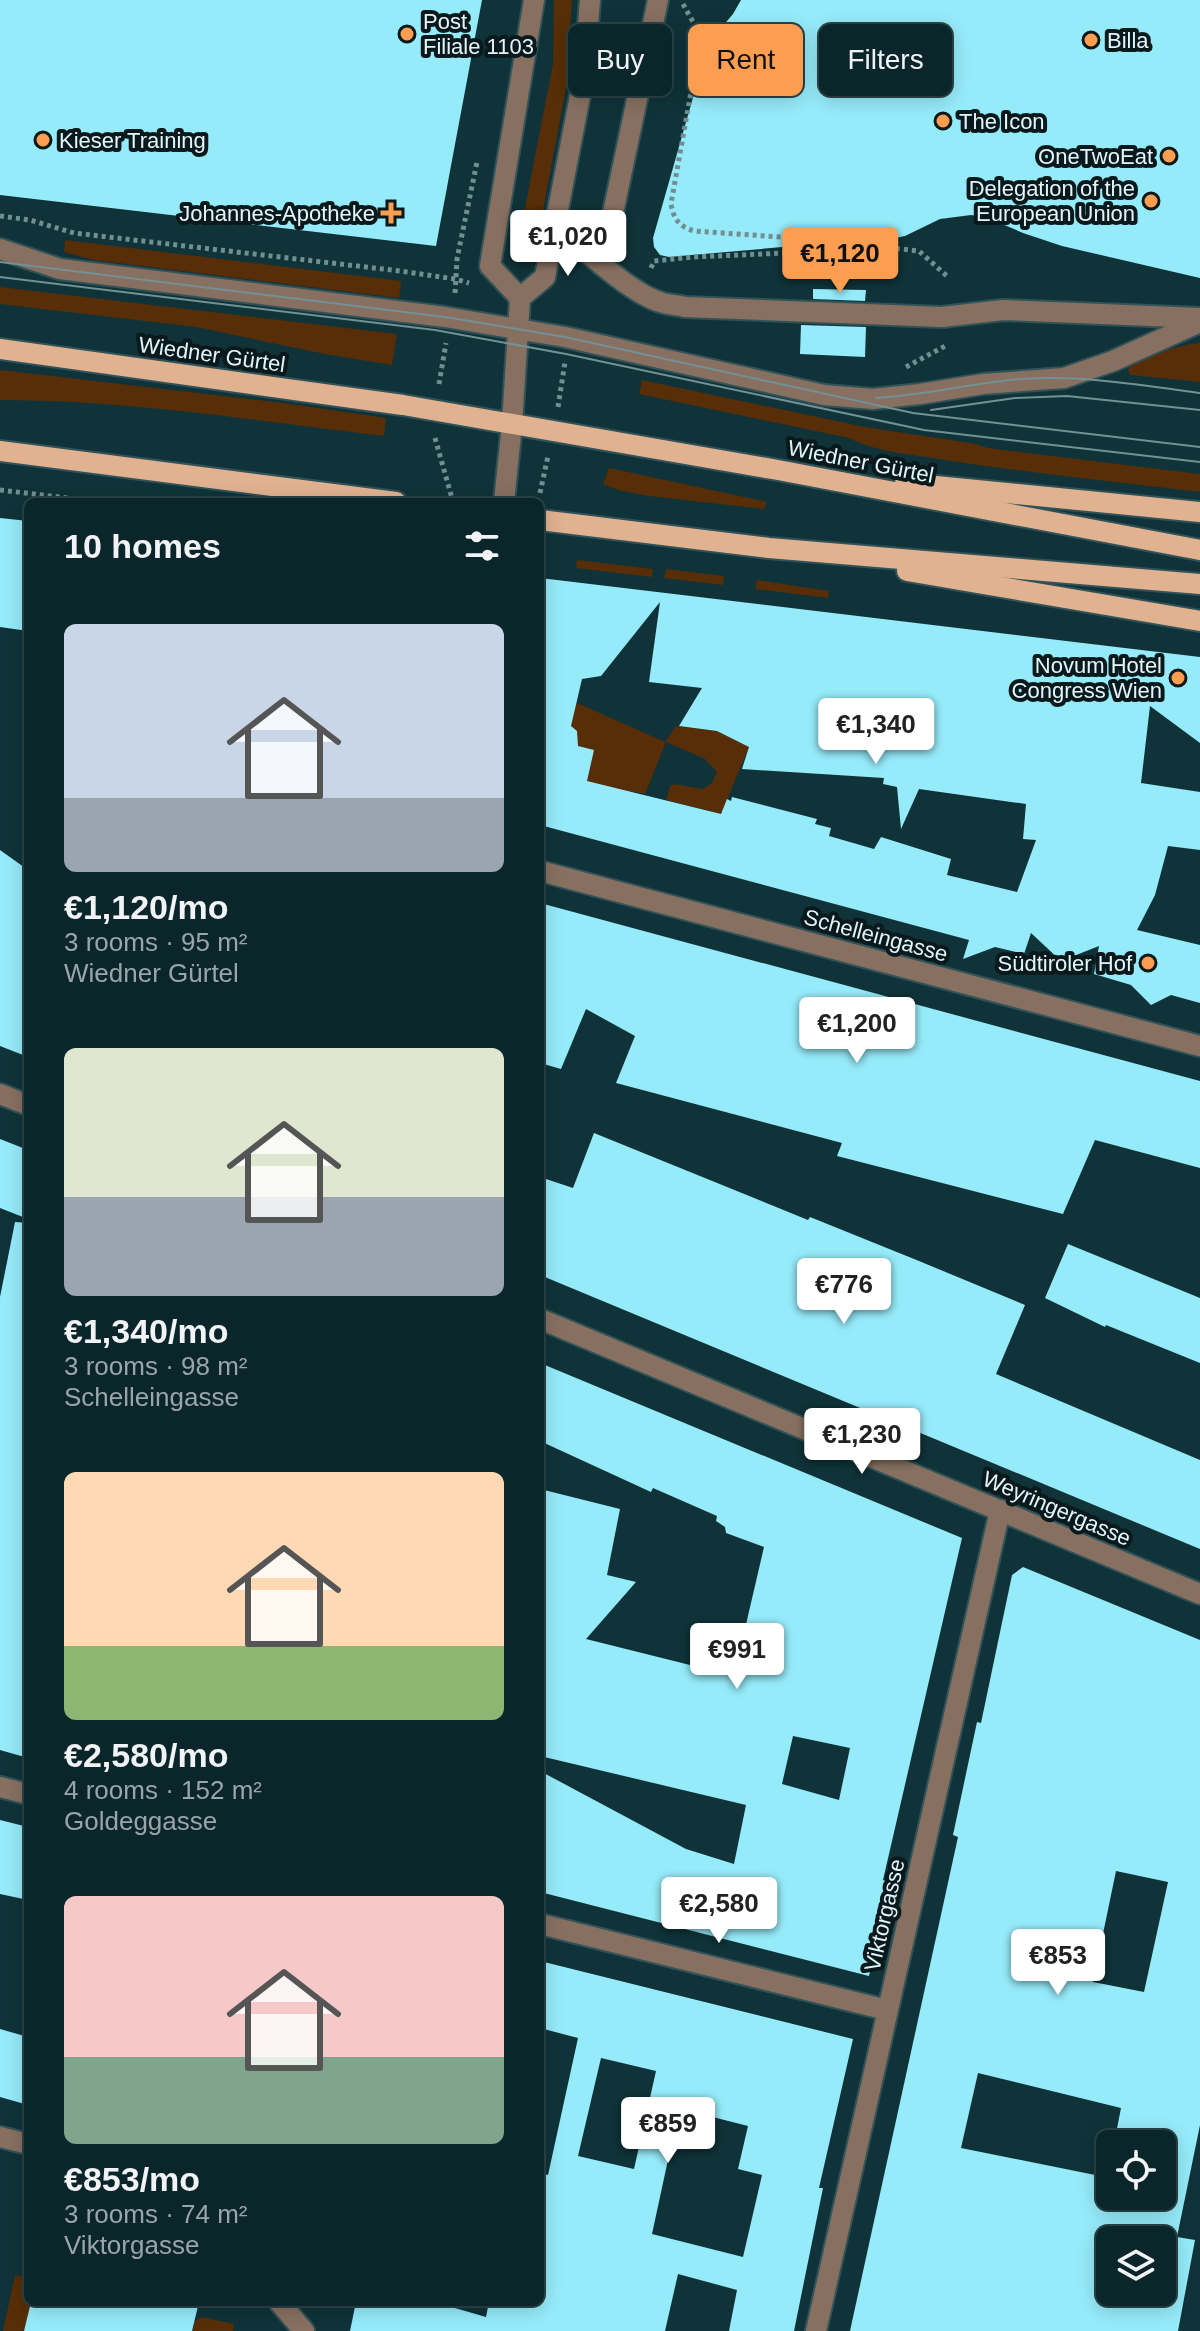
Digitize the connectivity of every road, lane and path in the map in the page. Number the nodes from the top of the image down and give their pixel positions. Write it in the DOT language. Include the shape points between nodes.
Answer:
graph roads {
  1 [pos="534,0"];
  2 [pos="590,0"];
  3 [pos="658,0"];
  4 [pos="681,0"];
  5 [pos="0,216"];
  6 [pos="556,223"];
  7 [pos="809,236"];
  8 [pos="0,249"];
  9 [pos="693,257"];
  10 [pos="602,265"];
  11 [pos="948,277"];
  12 [pos="455,279"];
  13 [pos="520,298"];
  14 [pos="1200,320"];
  15 [pos="518,329"];
  16 [pos="0,349"];
  17 [pos="512,424"];
  18 [pos="0,451"];
  19 [pos="778,470"];
  20 [pos="0,490"];
  21 [pos="67,498"];
  22 [pos="365,498"];
  23 [pos="504,498"];
  24 [pos="1200,512"];
  25 [pos="544,520"];
  26 [pos="769,548"];
  27 [pos="1200,550"];
  28 [pos="1200,584"];
  29 [pos="1200,621"];
  30 [pos="544,872"];
  31 [pos="1200,1046"];
  32 [pos="0,1094"];
  33 [pos="24,1103"];
  34 [pos="544,1321"];
  35 [pos="1000,1510"];
  36 [pos="1200,1594"];
  37 [pos="0,1787"];
  38 [pos="24,1793"];
  39 [pos="544,1925"];
  40 [pos="887,2010"];
  41 [pos="0,2137"];
  42 [pos="24,2143"];
  43 [pos="282,2306"];
  44 [pos="304,2331"];
  45 [pos="816,2331"];
  1 -- 13 [label="street" via="490,266"];
  2 -- 6 [label="street" via="584,75"];
  3 -- 10 [label="street"];
  4 -- 7 [label="path" via="701,36 673,217 694,231"];
  5 -- 12 [label="path" via="74,233"];
  6 -- 10 [label="street"];
  6 -- 13 [label="street" via="545,277"];
  7 -- 9 [label="path" via="809,252"];
  7 -- 11 [label="path" via="919,251"];
  8 -- 15 [label="street" via="60,269"];
  10 -- 14 [label="street" via="650,298 685,307 942,317 1003,310"];
  13 -- 15 [label="street"];
  14 -- 15 [label="street" via="1064,378 873,399 824,395"];
  15 -- 17 [label="street"];
  16 -- 17 [label="main road, Wiedner Gürtel"];
  17 -- 19 [label="main road, Wiedner Gürtel"];
  17 -- 23 [label="street"];
  18 -- 22 [label="main road"];
  19 -- 24 [label="main road"];
  19 -- 27 [label="main road, Wiedner Gürtel"];
  20 -- 21 [label="path"];
  25 -- 26 [label="main road"];
  26 -- 28 [label="main road"];
  26 -- 29 [label="main road"];
  30 -- 31 [label="street, Schelleingasse"];
  32 -- 33 [label="street"];
  34 -- 35 [label="street, Weyringergasse"];
  35 -- 36 [label="street, Weyringergasse"];
  35 -- 40 [label="street, Viktorgasse"];
  37 -- 38 [label="street"];
  39 -- 40 [label="street"];
  40 -- 45 [label="street, Viktorgasse"];
  41 -- 42 [label="street"];
  43 -- 44 [label="street"];
}
